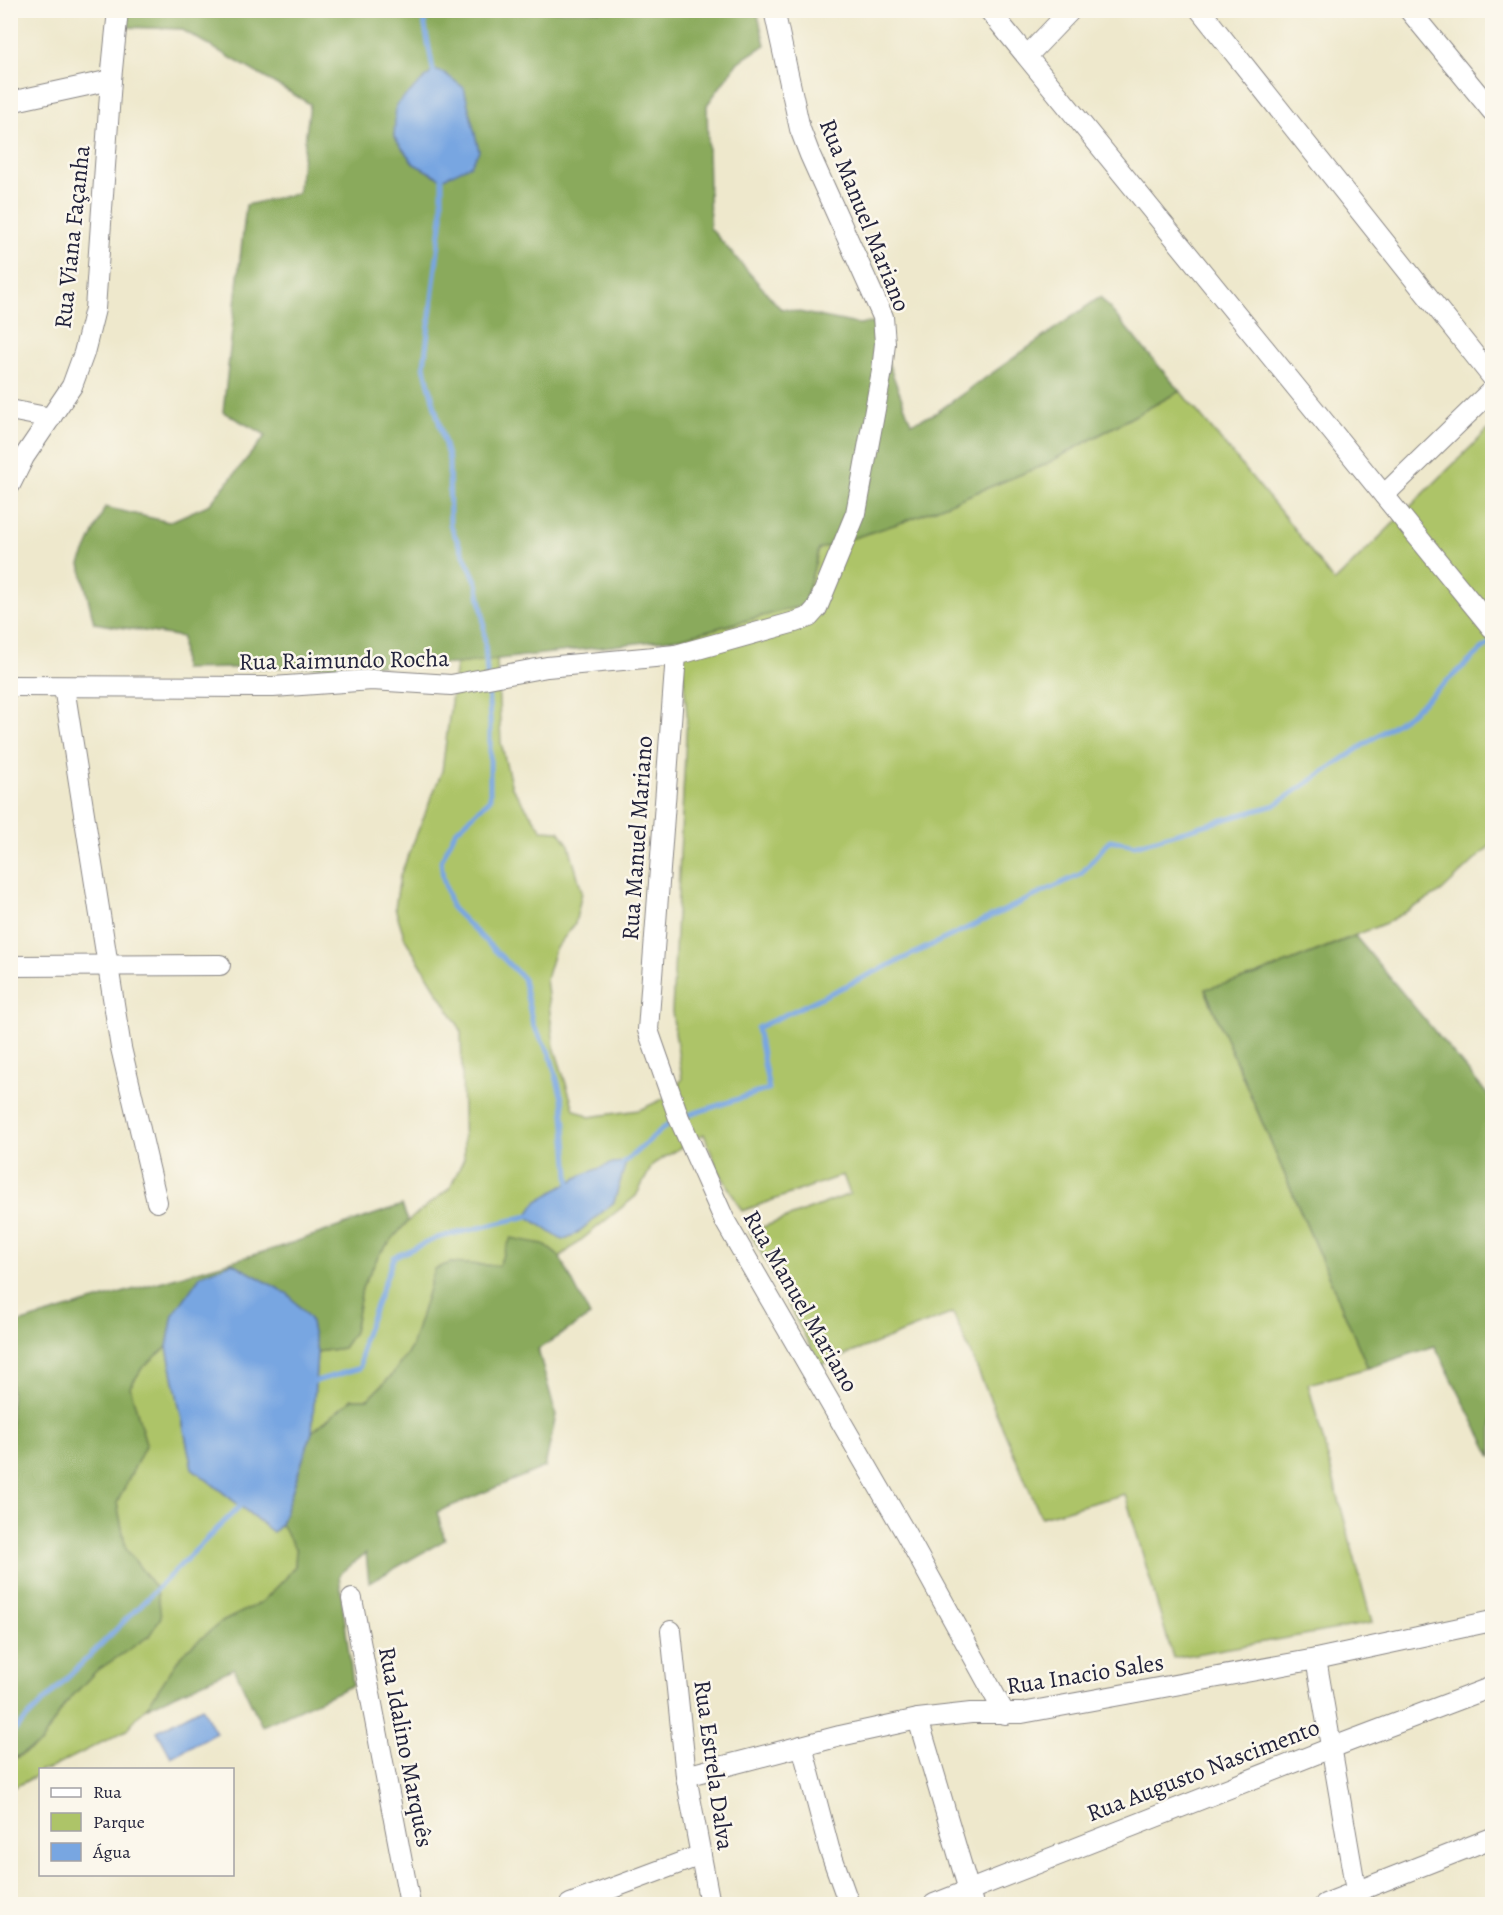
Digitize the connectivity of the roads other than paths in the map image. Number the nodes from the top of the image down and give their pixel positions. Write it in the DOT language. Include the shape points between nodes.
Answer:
graph roads {
  1 [pos="118,10"];
  2 [pos="774,10"];
  3 [pos="989,10"];
  4 [pos="1071,10"];
  5 [pos="1200,10"];
  6 [pos="1409,10"];
  7 [pos="1027,56"];
  8 [pos="111,80"];
  9 [pos="10,102"];
  10 [pos="1492,111"];
  11 [pos="1492,377"];
  12 [pos="1492,390"];
  13 [pos="10,410"];
  14 [pos="51,418"];
  15 [pos="10,485"];
  16 [pos="1384,495"];
  17 [pos="1492,628"];
  18 [pos="676,655"];
  19 [pos="10,686"];
  20 [pos="64,687"];
  21 [pos="220,965"];
  22 [pos="10,966"];
  23 [pos="107,966"];
  24 [pos="157,1202"];
  25 [pos="352,1599"];
  26 [pos="1492,1621"];
  27 [pos="671,1631"];
  28 [pos="1316,1659"];
  29 [pos="1492,1687"];
  30 [pos="1005,1714"];
  31 [pos="918,1719"];
  32 [pos="802,1746"];
  33 [pos="1331,1748"];
  34 [pos="686,1776"];
  35 [pos="1492,1838"];
  36 [pos="700,1855"];
  37 [pos="1356,1892"];
  38 [pos="970,1897"];
  39 [pos="410,1905"];
  40 [pos="570,1905"];
  41 [pos="710,1905"];
  42 [pos="849,1905"];
  43 [pos="934,1905"];
  44 [pos="1325,1905"];
  1 -- 8 [label="street, Rua Viana Façanha"];
  2 -- 18 [label="street, Rua Manuel Mariano" via="800,129 883,317 882,371 856,513 817,608 809,617 795,622"];
  3 -- 7 [label="street"];
  4 -- 7 [label="street"];
  5 -- 11 [label="street"];
  6 -- 10 [label="street"];
  7 -- 16 [label="street"];
  8 -- 9 [label="street"];
  8 -- 14 [label="street, Rua Viana Façanha" via="95,309 72,386"];
  12 -- 16 [label="street"];
  13 -- 14 [label="street"];
  14 -- 15 [label="street, Rua Viana Façanha"];
  16 -- 17 [label="street"];
  18 -- 20 [label="street, Rua Raimundo Rocha" via="547,667 451,685 372,680 273,687"];
  18 -- 30 [label="street, Rua Manuel Mariano" via="648,1030 679,1118 725,1221"];
  19 -- 20 [label="street, Rua Raimundo Rocha"];
  20 -- 23 [label="street"];
  21 -- 23 [label="street"];
  22 -- 23 [label="street"];
  23 -- 24 [label="street" via="121,1048"];
  25 -- 39 [label="street, Rua Idalino Marquês"];
  26 -- 28 [label="street, Rua Inacio Sales"];
  27 -- 34 [label="street, Rua Estrela Dalva"];
  28 -- 30 [label="street, Rua Inacio Sales"];
  28 -- 33 [label="street"];
  29 -- 33 [label="street, Rua Augusto Nascimento"];
  30 -- 31 [label="street, Rua Inacio Sales"];
  31 -- 32 [label="street, Rua Inacio Sales"];
  31 -- 38 [label="street"];
  32 -- 34 [label="street, Rua Inacio Sales"];
  32 -- 42 [label="street" via="829,1848"];
  33 -- 37 [label="street"];
  33 -- 38 [label="street, Rua Augusto Nascimento"];
  34 -- 36 [label="street, Rua Estrela Dalva"];
  35 -- 37 [label="street"];
  36 -- 40 [label="street"];
  36 -- 41 [label="street, Rua Estrela Dalva"];
  37 -- 44 [label="street"];
  38 -- 43 [label="street, Rua Augusto Nascimento"];
}
